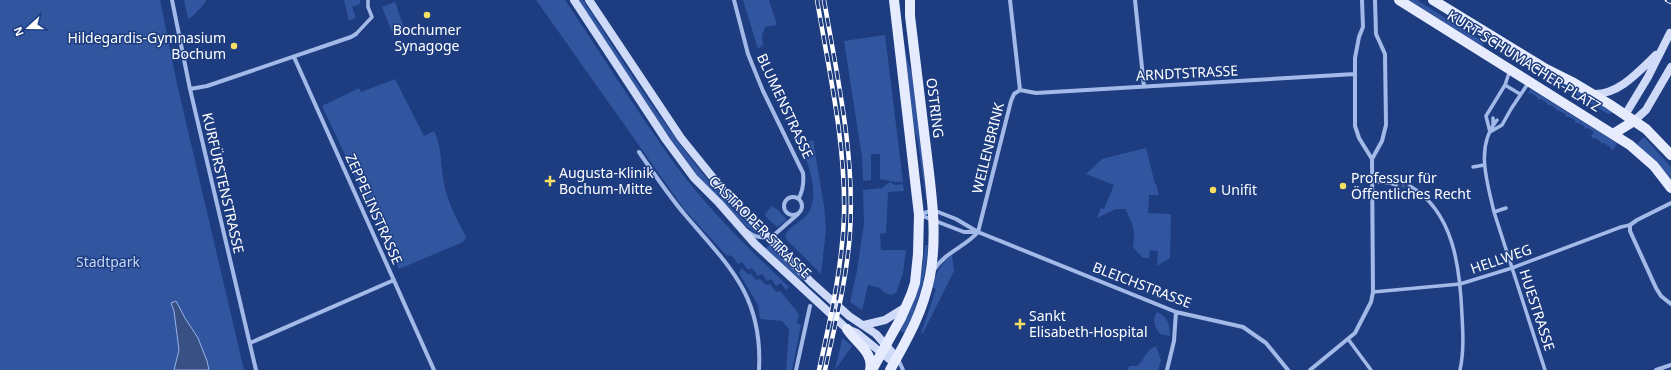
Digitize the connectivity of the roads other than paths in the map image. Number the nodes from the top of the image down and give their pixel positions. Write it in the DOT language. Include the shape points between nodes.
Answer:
graph roads {
  1 [pos="172,0"];
  2 [pos="368,0"];
  3 [pos="574,0"];
  4 [pos="589,0"];
  5 [pos="734,0"];
  6 [pos="894,0"];
  7 [pos="910,0"];
  8 [pos="1010,0"];
  9 [pos="1135,0"];
  10 [pos="1362,0"];
  11 [pos="1375,0"];
  12 [pos="1399,0"];
  13 [pos="1433,0"];
  14 [pos="1670,33"];
  15 [pos="356,34"];
  16 [pos="1660,52"];
  17 [pos="294,57"];
  18 [pos="1671,67"];
  19 [pos="1510,69"];
  20 [pos="1355,74"];
  21 [pos="1529,81"];
  22 [pos="1505,85"];
  23 [pos="1144,87"];
  24 [pos="190,89"];
  25 [pos="1020,90"];
  26 [pos="1520,94"];
  27 [pos="1593,94"];
  28 [pos="1625,115"];
  29 [pos="1493,118"];
  30 [pos="1498,121"];
  31 [pos="1634,121"];
  32 [pos="1493,125"];
  33 [pos="1490,132"];
  34 [pos="1613,134"];
  35 [pos="639,152"];
  36 [pos="1671,155"];
  37 [pos="1372,159"];
  38 [pos="1484,165"];
  39 [pos="1473,167"];
  40 [pos="1372,181"];
  41 [pos="1396,185"];
  42 [pos="1410,186"];
  43 [pos="1671,188"];
  44 [pos="799,198"];
  45 [pos="1671,203"];
  46 [pos="1506,208"];
  47 [pos="1494,212"];
  48 [pos="798,214"];
  49 [pos="919,215"];
  50 [pos="933,215"];
  51 [pos="738,223"];
  52 [pos="1630,225"];
  53 [pos="978,232"];
  54 [pos="769,237"];
  55 [pos="1512,268"];
  56 [pos="930,276"];
  57 [pos="394,280"];
  58 [pos="1460,284"];
  59 [pos="1373,292"];
  60 [pos="1671,304"];
  61 [pos="810,306"];
  62 [pos="906,307"];
  63 [pos="1176,312"];
  64 [pos="864,325"];
  65 [pos="847,329"];
  66 [pos="1348,339"];
  67 [pos="250,343"];
  68 [pos="884,348"];
  69 [pos="1671,365"];
  70 [pos="897,366"];
  71 [pos="256,370"];
  72 [pos="434,370"];
  73 [pos="759,370"];
  74 [pos="796,370"];
  75 [pos="871,370"];
  76 [pos="1166,370"];
  77 [pos="1288,370"];
  78 [pos="1310,370"];
  79 [pos="1371,370"];
  80 [pos="1460,370"];
  81 [pos="1545,370"];
  82 [pos="1656,370"];
  1 -- 24 [label="street, KURFÜRSTENSTRASSE"];
  2 -- 15 [label="street" via="372,17"];
  3 -- 51 [label="main road, CASTROPER STRASSE" via="666,140 694,178"];
  4 -- 54 [label="main road, CASTROPER STRASSE" via="699,162"];
  5 -- 44 [label="street, BLUMENSTRASSE" via="748,54 803,173"];
  6 -- 49 [label="main road, OSTRING"];
  7 -- 50 [label="main road, OSTRING"];
  8 -- 25 [label="street, WEILENBRINK"];
  9 -- 23 [label="street"];
  10 -- 20 [label="street" via="1362,27 1356,48"];
  11 -- 37 [label="street" via="1376,34 1385,54 1386,125 1382,141"];
  12 -- 19 [label="main road, KURT-SCHUMACHER-PLATZ"];
  13 -- 27 [label="main road, KURT-SCHUMACHER-PLATZ" via="1546,70"];
  14 -- 16 [label="main road"];
  15 -- 17 [label="street"];
  16 -- 27 [label="main road" via="1618,88 1604,94"];
  16 -- 28 [label="main road"];
  17 -- 24 [label="street" via="207,86"];
  17 -- 57 [label="street, ZEPPELINSTRASSE"];
  18 -- 31 [label="main road" via="1646,110"];
  19 -- 21 [label="main road, KURT-SCHUMACHER-PLATZ"];
  19 -- 22 [label="street, HUESTRASSE"];
  20 -- 23 [label="street, ARNDTSTRASSE"];
  20 -- 37 [label="street" via="1356,131"];
  21 -- 26 [label="street"];
  21 -- 34 [label="main road, KURT-SCHUMACHER-PLATZ"];
  22 -- 26 [label="street"];
  22 -- 33 [label="street, HUESTRASSE" via="1486,116"];
  23 -- 25 [label="street, ARNDTSTRASSE" via="1036,93"];
  24 -- 67 [label="street, KURFÜRSTENSTRASSE"];
  25 -- 53 [label="street, WEILENBRINK" via="1014,94 1011,101"];
  26 -- 33 [label="street" via="1508,118"];
  27 -- 28 [label="main road, KURT-SCHUMACHER-PLATZ"];
  28 -- 31 [label="main road, KURT-SCHUMACHER-PLATZ"];
  28 -- 34 [label="main road"];
  29 -- 32 [label="street, HUESTRASSE"];
  30 -- 32 [label="street"];
  31 -- 34 [label="main road"];
  31 -- 36 [label="main road, KURT-SCHUMACHER-PLATZ" via="1646,129"];
  32 -- 33 [label="street, HUESTRASSE"];
  33 -- 38 [label="street, HUESTRASSE" via="1486,142"];
  34 -- 43 [label="main road, KURT-SCHUMACHER-PLATZ" via="1645,158"];
  35 -- 73 [label="street" via="674,202 722,257 747,295 758,331"];
  37 -- 40 [label="street"];
  38 -- 39 [label="street"];
  38 -- 47 [label="street, HUESTRASSE"];
  40 -- 41 [label="street"];
  40 -- 59 [label="street"];
  42 -- 58 [label="street" via="1426,197 1447,229 1455,251"];
  44 -- 48 [label="street, BLUMENSTRASSE" via="803,208"];
  44 -- 48 [label="street" via="787,199 784,206 790,215"];
  45 -- 52 [label="street, HELLWEG"];
  46 -- 47 [label="street"];
  47 -- 55 [label="street, HUESTRASSE"];
  48 -- 54 [label="street"];
  49 -- 50 [label="street, BLEICHSTRASSE"];
  49 -- 50 [label="street"];
  49 -- 62 [label="main road, OSTRING" via="915,283"];
  50 -- 53 [label="street, BLEICHSTRASSE" via="956,219"];
  50 -- 53 [label="street, BLEICHSTRASSE" via="964,232"];
  50 -- 56 [label="main road, OSTRING" via="934,242"];
  51 -- 54 [label="street" via="755,237"];
  51 -- 65 [label="main road, CASTROPER STRASSE" via="755,244"];
  52 -- 55 [label="street, HELLWEG"];
  52 -- 60 [label="street" via="1632,238 1656,288"];
  53 -- 56 [label="street" via="972,239 946,255"];
  53 -- 63 [label="street, BLEICHSTRASSE"];
  54 -- 64 [label="main road, CASTROPER STRASSE" via="815,286 849,316"];
  55 -- 58 [label="street, HELLWEG"];
  55 -- 81 [label="street, HUESTRASSE"];
  56 -- 70 [label="main road, OSTRING" via="915,324"];
  57 -- 67 [label="street"];
  57 -- 72 [label="street, ZEPPELINSTRASSE"];
  58 -- 59 [label="street, HELLWEG"];
  58 -- 80 [label="street" via="1463,337"];
  59 -- 66 [label="street" via="1372,302 1355,333"];
  61 -- 74 [label="street"];
  62 -- 64 [label="main road" via="885,320"];
  62 -- 68 [label="main road, OSTRING"];
  63 -- 76 [label="street" via="1174,341"];
  63 -- 77 [label="street, BLEICHSTRASSE" via="1243,327 1266,343"];
  64 -- 68 [label="main road, CASTROPER STRASSE" via="876,334"];
  65 -- 68 [label="main road, CASTROPER STRASSE"];
  65 -- 75 [label="main road" via="869,353"];
  66 -- 78 [label="street"];
  66 -- 79 [label="street"];
  67 -- 71 [label="street, KURFÜRSTENSTRASSE"];
  68 -- 70 [label="main road"];
  68 -- 75 [label="main road, OSTRING"];
  69 -- 82 [label="street"];
}
